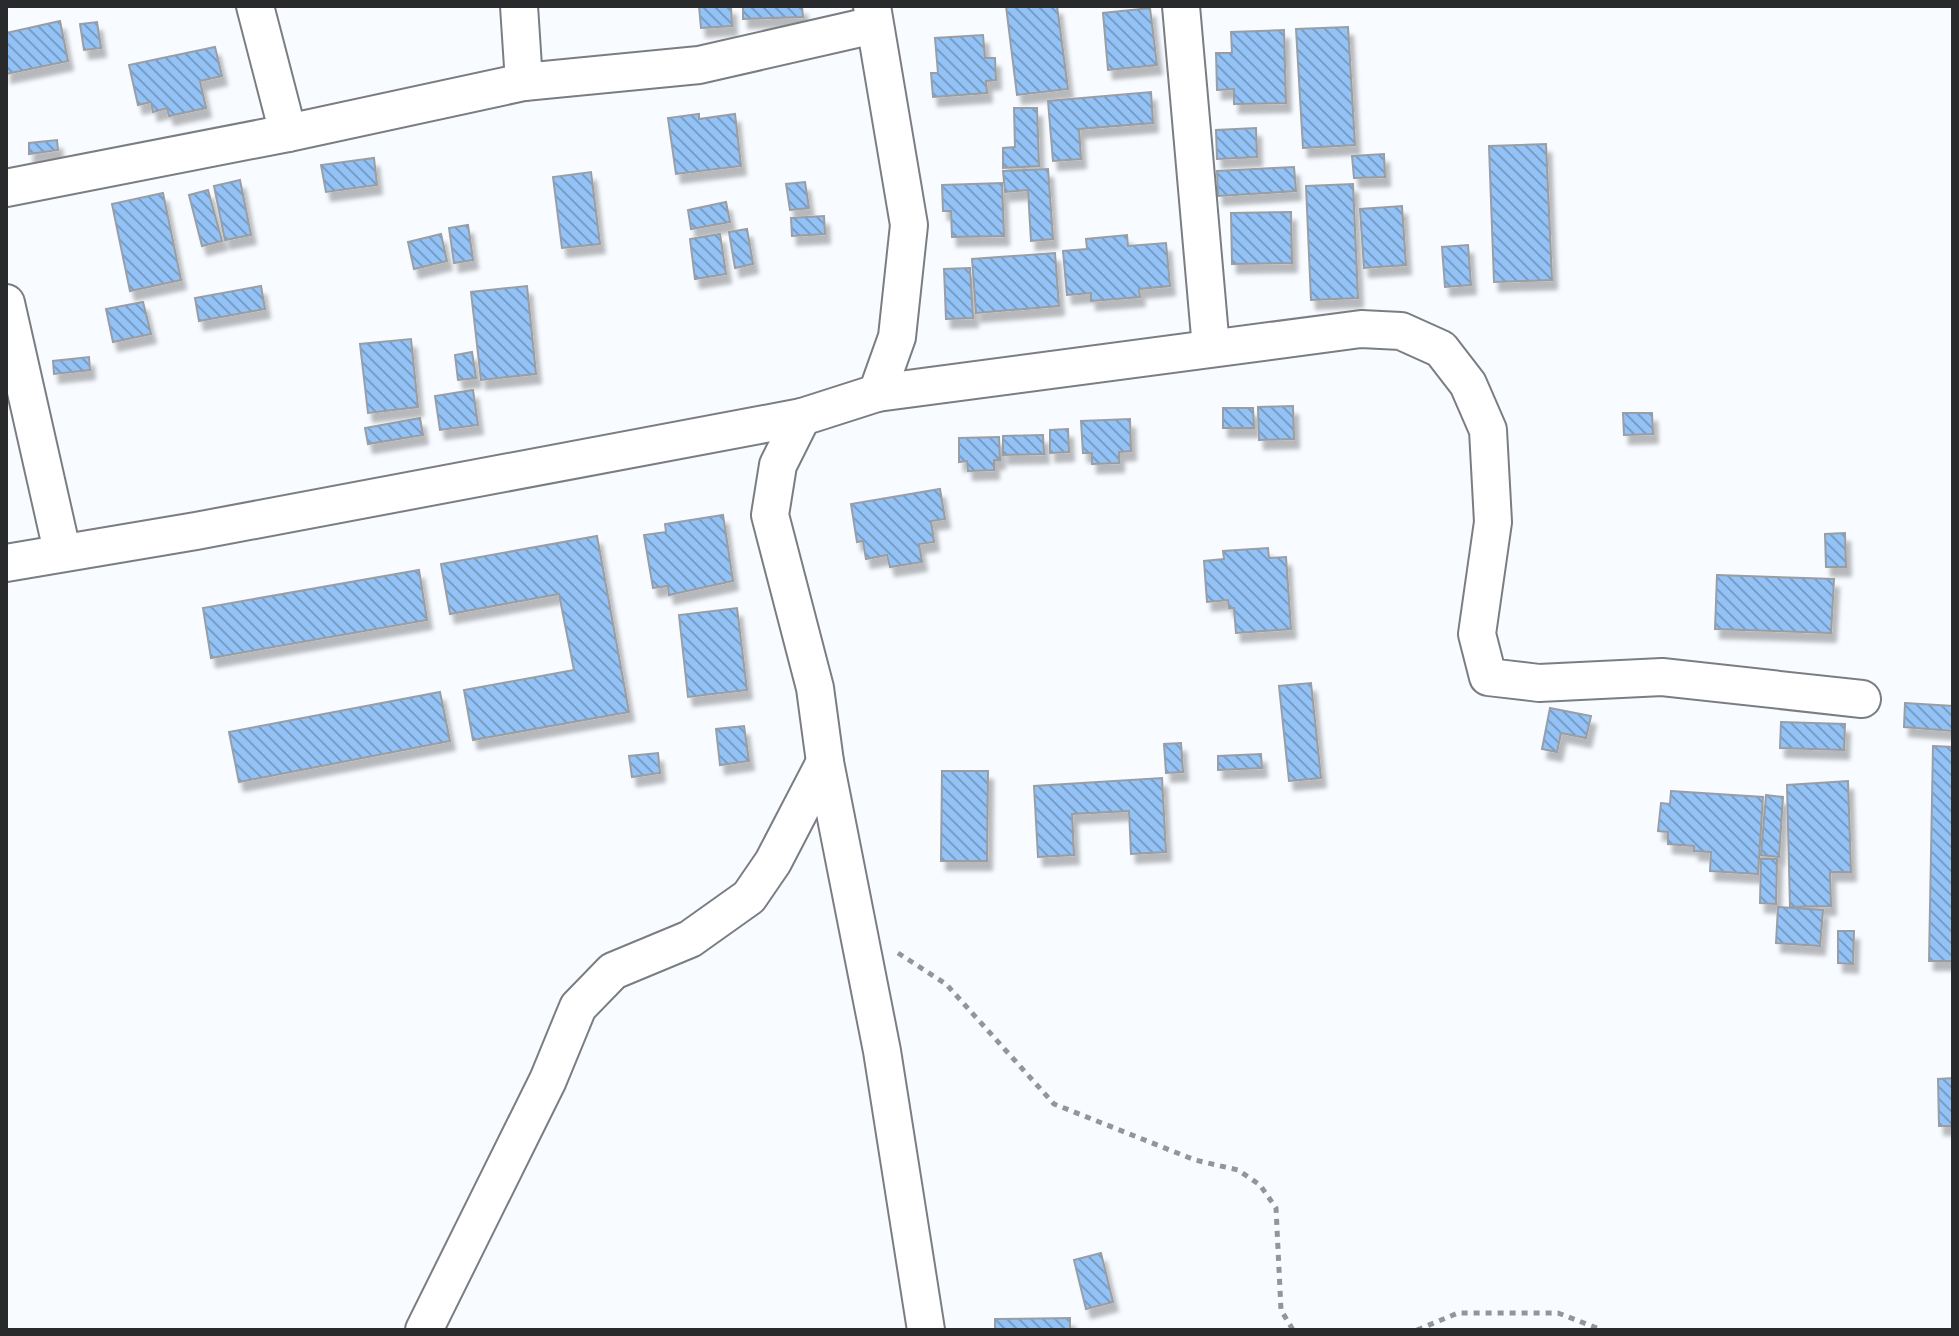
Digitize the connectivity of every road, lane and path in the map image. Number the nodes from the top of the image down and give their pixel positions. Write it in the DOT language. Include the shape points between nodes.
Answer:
graph roads {
  1 [pos="255,6"];
  2 [pos="519,6"];
  3 [pos="1181,6"];
  4 [pos="873,16"];
  5 [pos="524,82"];
  6 [pos="288,133"];
  7 [pos="6,188"];
  8 [pos="6,303"];
  9 [pos="1211,348"];
  10 [pos="877,393"];
  11 [pos="802,417"];
  12 [pos="62,551"];
  13 [pos="6,563"];
  14 [pos="1862,699"];
  15 [pos="825,762"];
  16 [pos="857,919"];
  17 [pos="424,1330"];
  18 [pos="926,1330"];
  19 [pos="1293,1330"];
  20 [pos="1417,1330"];
  21 [pos="1602,1330"];
  1 -- 6 [label="street"];
  2 -- 5 [label="street"];
  3 -- 9 [label="street"];
  4 -- 5 [label="street" via="699,65"];
  4 -- 10 [label="street" via="909,225 897,337"];
  5 -- 6 [label="street"];
  6 -- 7 [label="street"];
  8 -- 12 [label="street"];
  9 -- 10 [label="street"];
  9 -- 14 [label="street" via="1361,329 1401,331 1441,349 1468,384 1488,430 1493,522 1477,634 1488,677 1539,683 1662,677"];
  10 -- 11 [label="street"];
  11 -- 12 [label="street" via="212,528"];
  11 -- 15 [label="street" via="778,465 770,515 815,688"];
  12 -- 13 [label="street"];
  15 -- 16 [label="street"];
  15 -- 17 [label="street" via="749,897 690,939 613,971 578,1007 548,1080"];
  16 -- 18 [label="street"];
  16 -- 19 [label="path" via="946,984 1054,1104 1195,1160 1238,1170 1260,1185 1276,1208 1281,1310"];
  20 -- 21 [label="path" via="1458,1313 1558,1313"];
}
